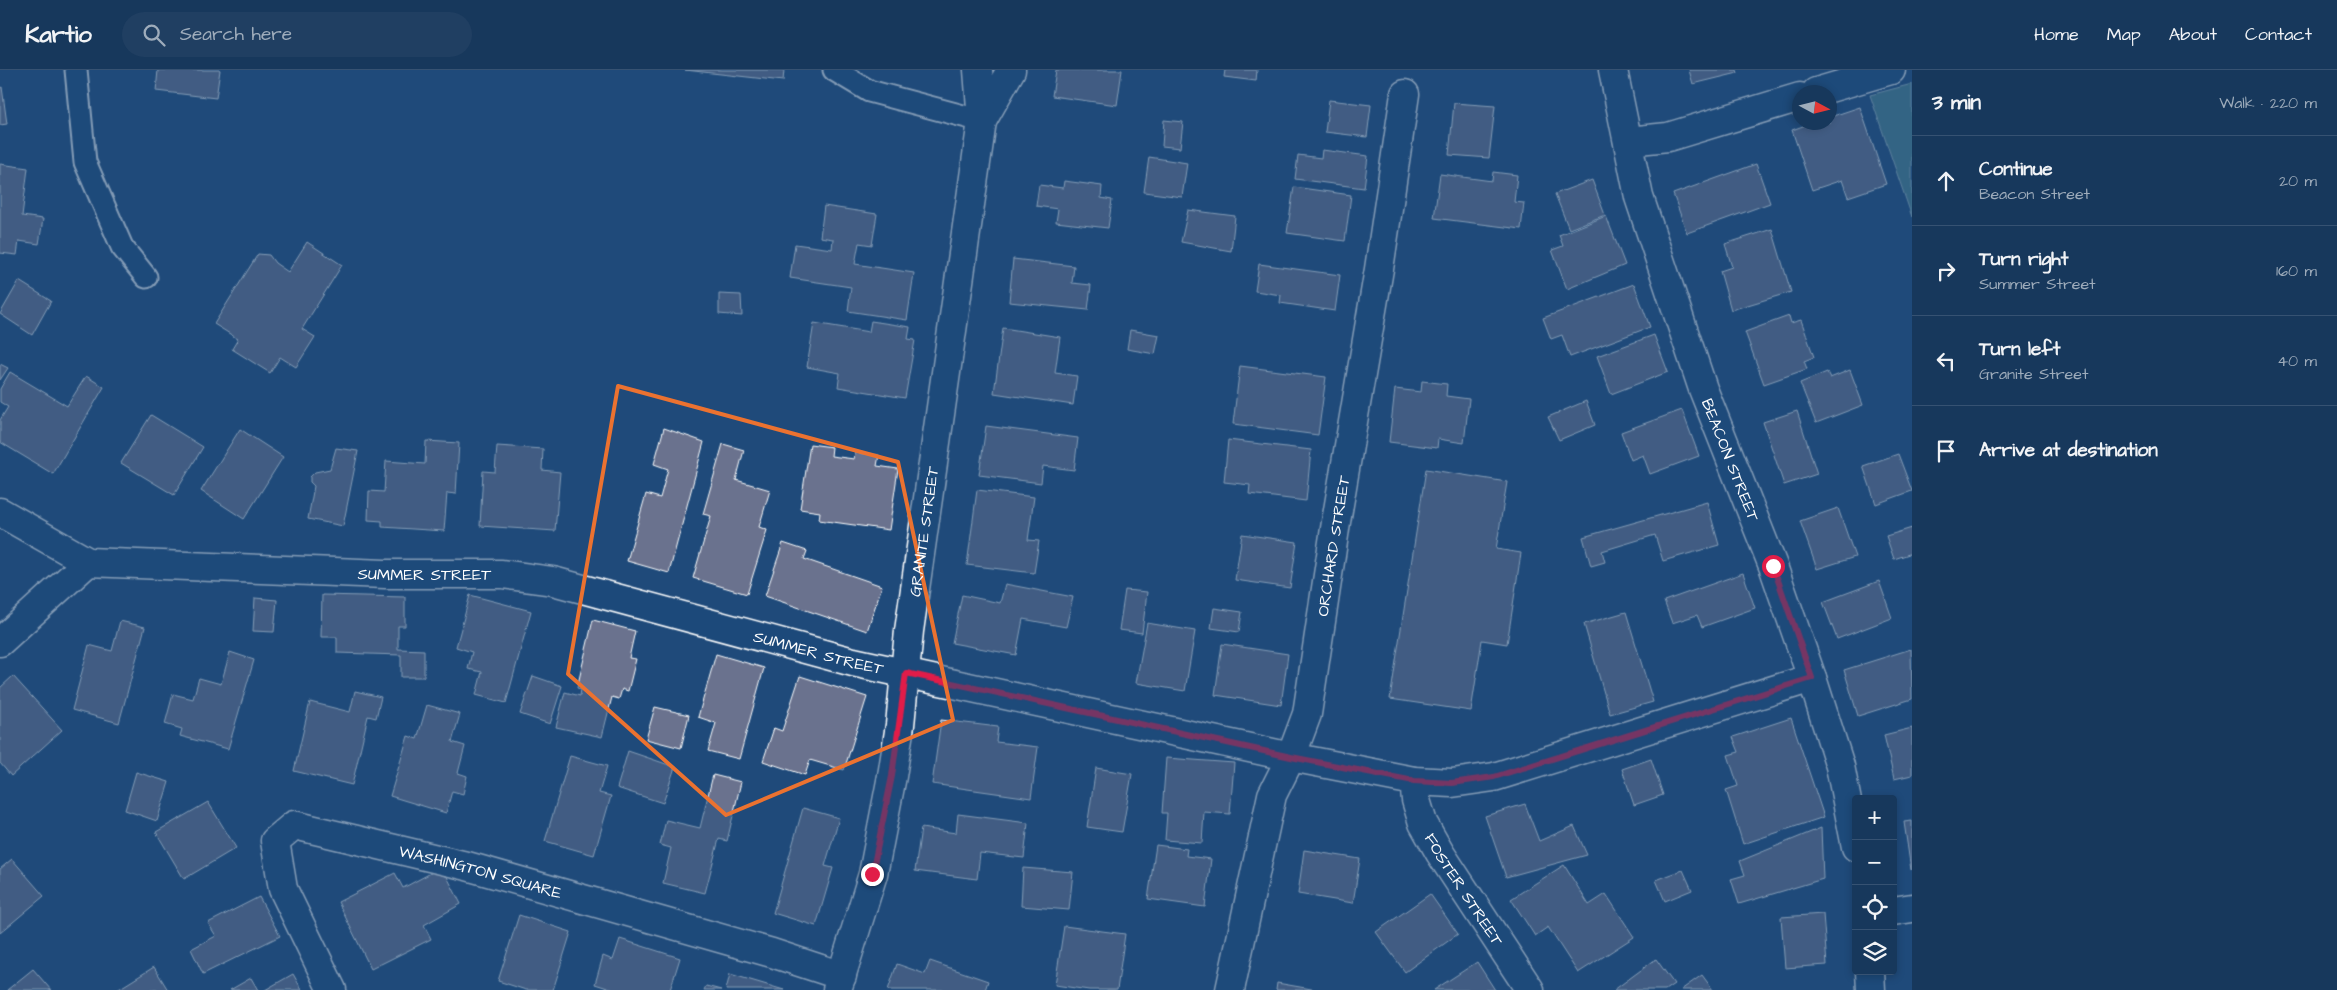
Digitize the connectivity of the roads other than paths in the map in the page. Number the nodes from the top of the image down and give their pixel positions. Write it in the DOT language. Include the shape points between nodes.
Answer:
graph roads {
  1 [pos="76,70"];
  2 [pos="834,70"];
  3 [pos="978,70"];
  4 [pos="1011,70"];
  5 [pos="1613,70"];
  6 [pos="1891,70"];
  7 [pos="1837,86"];
  8 [pos="1405,94"];
  9 [pos="1792,99"];
  10 [pos="982,121"];
  11 [pos="1628,141"];
  12 [pos="146,277"];
  13 [pos="0,512"];
  14 [pos="88,562"];
  15 [pos="0,642"];
  16 [pos="906,673"];
  17 [pos="1812,678"];
  18 [pos="1291,757"];
  19 [pos="1414,781"];
  20 [pos="1855,840"];
  21 [pos="1912,908"];
  22 [pos="1897,910"];
  23 [pos="1870,975"];
  24 [pos="840,983"];
  25 [pos="332,990"];
  26 [pos="1230,990"];
  27 [pos="1530,990"];
  28 [pos="1871,990"];
  1 -- 12 [label="lane" via="85,162 122,247"];
  2 -- 10 [label="lane" via="869,91"];
  3 -- 10 [label="street, GRANITE STREET"];
  4 -- 10 [label="street"];
  5 -- 11 [label="street, BEACON STREET"];
  6 -- 7 [label="street"];
  8 -- 18 [label="street, ORCHARD STREET" via="1307,714"];
  9 -- 11 [label="street" via="1668,137"];
  10 -- 16 [label="street, GRANITE STREET" via="909,631"];
  11 -- 17 [label="street, BEACON STREET" via="1639,197 1703,389 1773,566"];
  13 -- 14 [label="street, SUMMER STREET"];
  14 -- 15 [label="street"];
  14 -- 16 [label="street, SUMMER STREET" via="386,574 502,574 553,581 852,662"];
  16 -- 18 [label="street, SUMMER STREET"];
  16 -- 24 [label="street, GRANITE STREET" via="896,750 874,865"];
  17 -- 19 [label="street, SUMMER STREET" via="1494,777 1452,783"];
  17 -- 20 [label="street, BEACON STREET" via="1840,766"];
  18 -- 19 [label="street, SUMMER STREET"];
  18 -- 26 [label="street, ORCHARD STREET" via="1272,795"];
  19 -- 27 [label="street, FOSTER STREET" via="1416,800 1427,831"];
  21 -- 22 [label="street"];
  23 -- 28 [label="street"];
  24 -- 25 [label="street, WASHINGTON SQUARE" via="772,953 467,866 294,824 275,841 284,889"];
}
